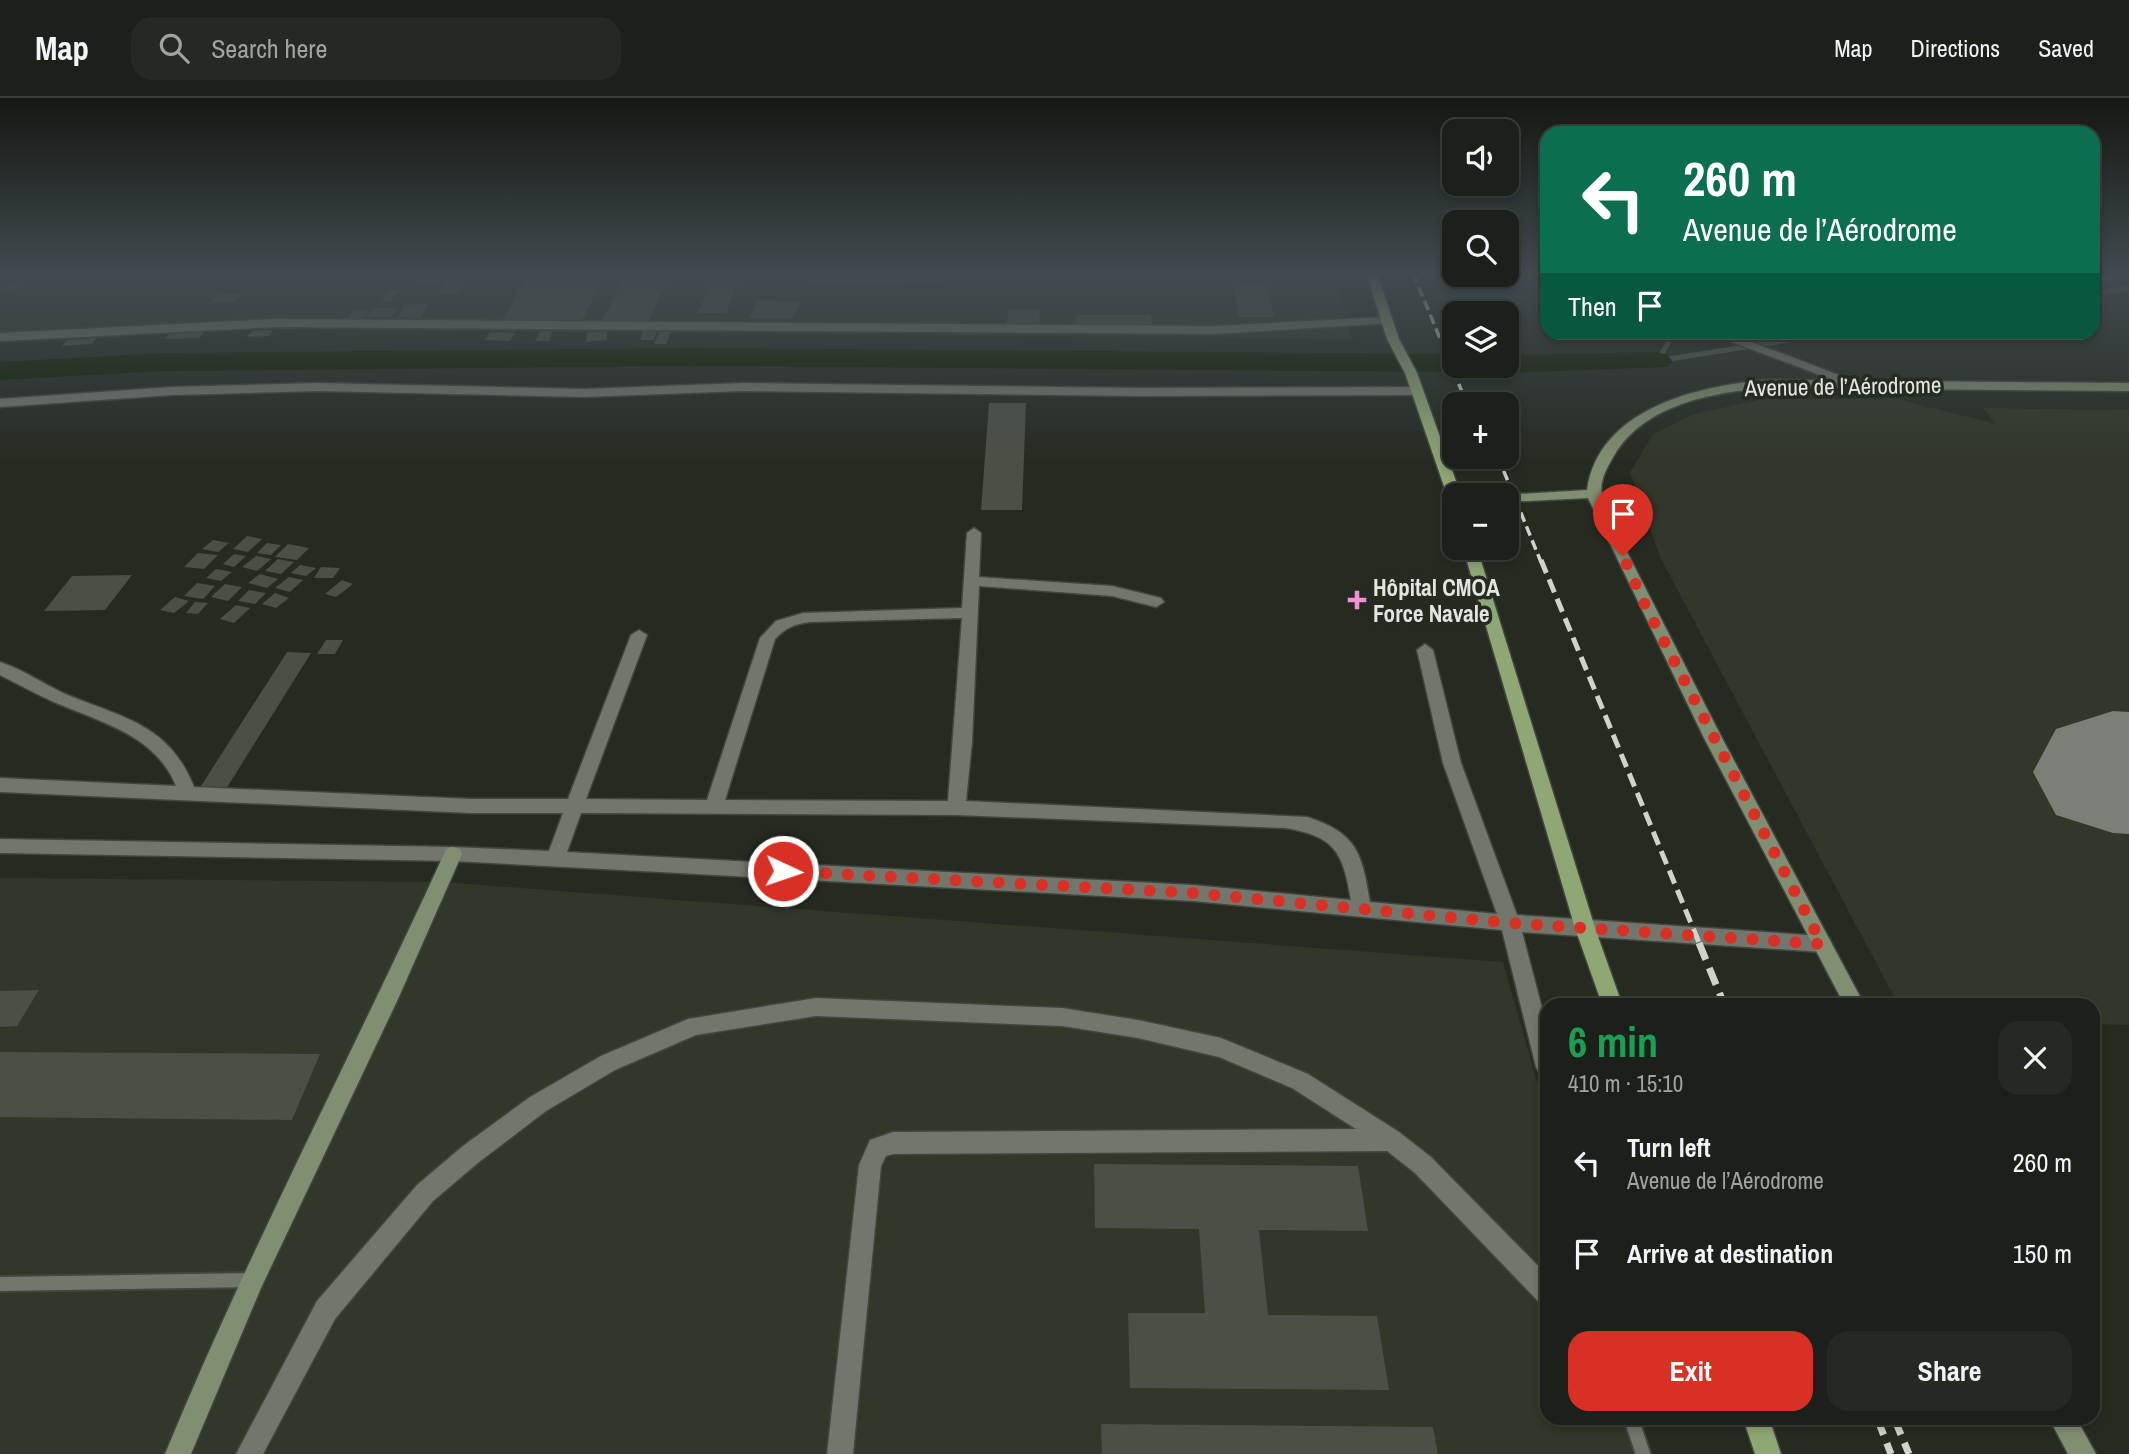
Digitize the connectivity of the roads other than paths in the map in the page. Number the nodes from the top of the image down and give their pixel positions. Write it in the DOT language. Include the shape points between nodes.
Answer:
graph roads {
  1 [pos="1392,336"];
  2 [pos="1732,340"];
  3 [pos="1856,384"];
  4 [pos="2129,387"];
  5 [pos="1417,391"];
  6 [pos="0,403"];
  7 [pos="1450,483"];
  8 [pos="1593,494"];
  9 [pos="1519,497"];
  10 [pos="974,533"];
  11 [pos="1474,560"];
  12 [pos="972,581"];
  13 [pos="1156,602"];
  14 [pos="970,613"];
  15 [pos="639,635"];
  16 [pos="1425,650"];
  17 [pos="0,667"];
  18 [pos="0,785"];
  19 [pos="188,794"];
  20 [pos="575,806"];
  21 [pos="714,806"];
  22 [pos="956,808"];
  23 [pos="0,846"];
  24 [pos="453,854"];
  25 [pos="555,859"];
  26 [pos="1362,910"];
  27 [pos="1510,923"];
  28 [pos="1585,928"];
  29 [pos="1822,944"];
  30 [pos="1610,998"];
  31 [pos="1851,998"];
  32 [pos="1540,1041"];
  33 [pos="1391,1140"];
  34 [pos="253,1280"];
  35 [pos="0,1284"];
  36 [pos="1540,1285"];
  37 [pos="1633,1425"];
  38 [pos="1758,1425"];
  39 [pos="2066,1425"];
  40 [pos="178,1454"];
  41 [pos="249,1454"];
  42 [pos="840,1454"];
  43 [pos="1643,1454"];
  44 [pos="1768,1454"];
  45 [pos="2083,1454"];
  1 -- 5 [label="main road"];
  2 -- 3 [label="street"];
  3 -- 4 [label="main road, Avenue de l’Aérodrome"];
  3 -- 8 [label="main road, Avenue de l’Aérodrome" via="1724,388 1674,403 1621,434 1596,474"];
  5 -- 6 [label="street" via="743,387 583,393 318,387"];
  5 -- 7 [label="main road"];
  8 -- 9 [label="main road"];
  8 -- 29 [label="main road" via="1646,607"];
  10 -- 12 [label="street"];
  11 -- 28 [label="main road"];
  12 -- 13 [label="street" via="1112,591"];
  12 -- 14 [label="street"];
  14 -- 21 [label="street" via="810,617 775,629 768,638"];
  14 -- 22 [label="street"];
  15 -- 20 [label="street"];
  16 -- 27 [label="street" via="1452,763"];
  17 -- 19 [label="street" via="130,726 176,764"];
  18 -- 19 [label="street"];
  19 -- 20 [label="street"];
  20 -- 21 [label="street"];
  20 -- 25 [label="street"];
  21 -- 22 [label="street"];
  22 -- 26 [label="street" via="1315,826 1348,847"];
  23 -- 24 [label="street"];
  24 -- 25 [label="street"];
  24 -- 34 [label="main road"];
  25 -- 26 [label="street" via="1193,893"];
  26 -- 27 [label="street"];
  27 -- 28 [label="street"];
  27 -- 32 [label="street"];
  28 -- 29 [label="street"];
  28 -- 30 [label="main road"];
  29 -- 31 [label="main road"];
  33 -- 36 [label="street" via="1423,1165"];
  33 -- 41 [label="street" via="1300,1081 1221,1048 1138,1029 1062,1017 816,1007 695,1026 608,1063 538,1104 425,1193 327,1310"];
  33 -- 42 [label="street" via="893,1143 878,1148 870,1165"];
  34 -- 35 [label="lane"];
  34 -- 40 [label="main road"];
  37 -- 43 [label="lane"];
  38 -- 44 [label="main road"];
  39 -- 45 [label="main road"];
}
